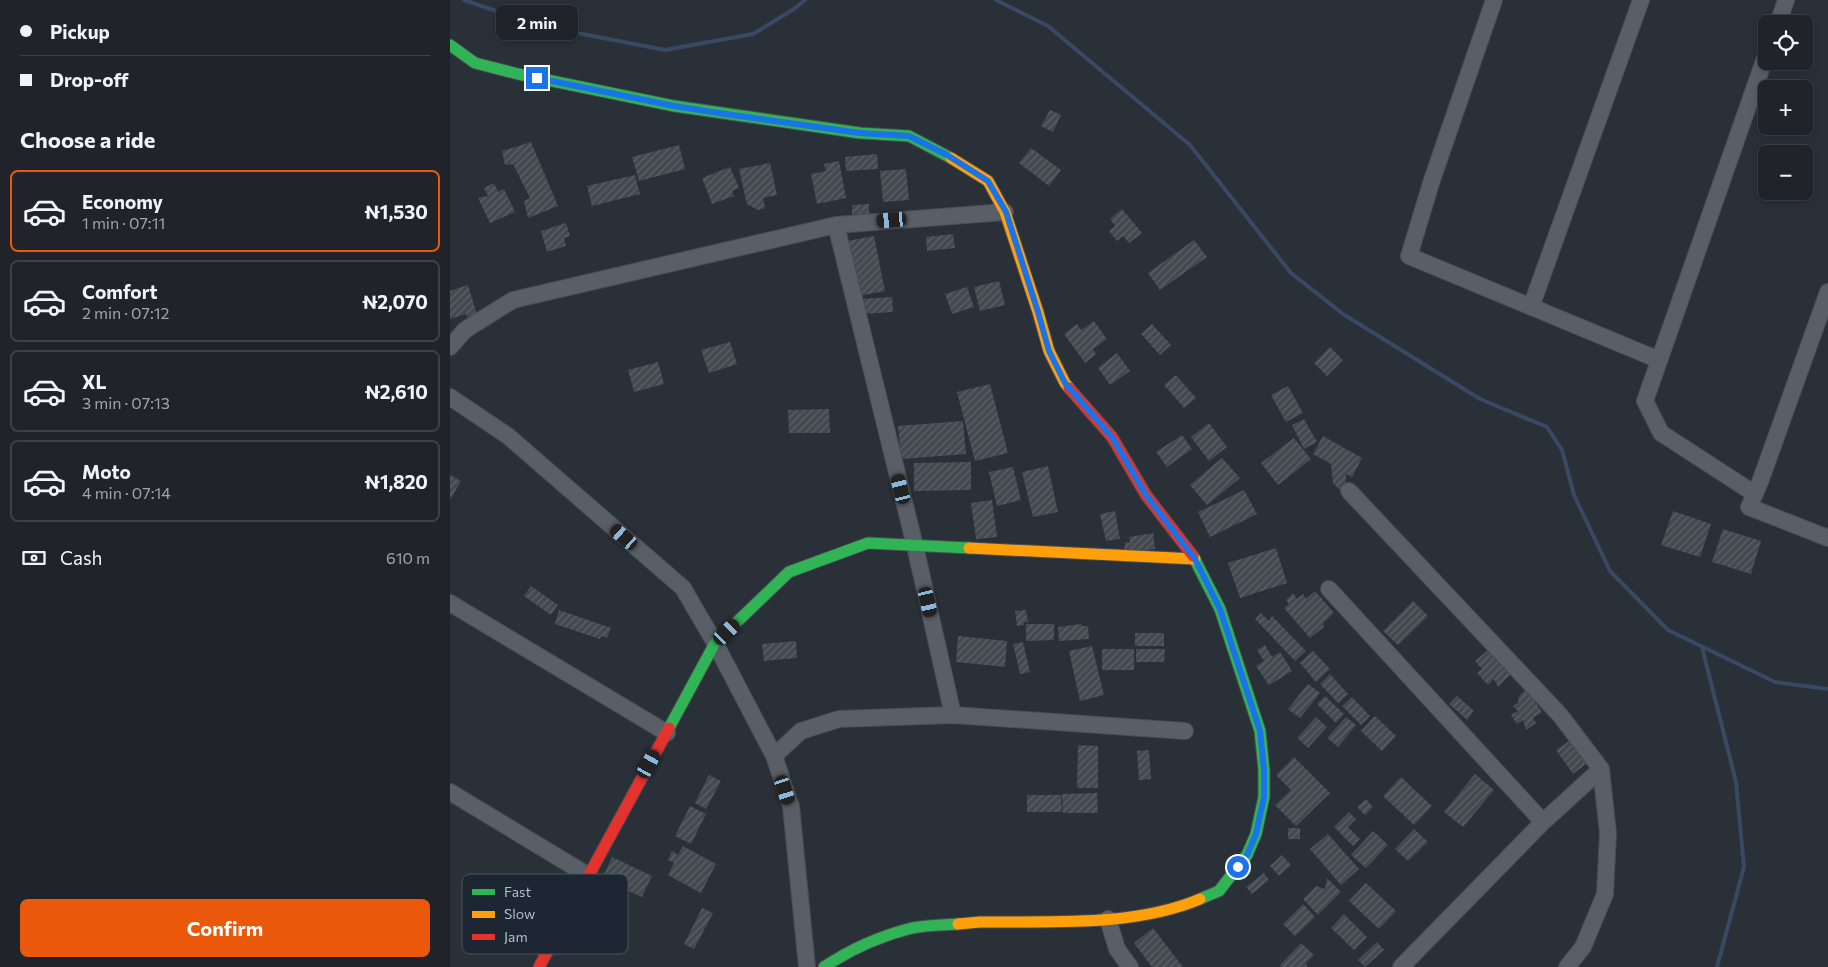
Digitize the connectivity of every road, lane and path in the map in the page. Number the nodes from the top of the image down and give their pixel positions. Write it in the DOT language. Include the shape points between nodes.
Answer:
graph roads {
  1 [pos="1494,0"];
  2 [pos="1641,0"];
  3 [pos="1786,0"];
  4 [pos="1781,15"];
  5 [pos="450,45"];
  6 [pos="1761,70"];
  7 [pos="1006,212"];
  8 [pos="836,225"];
  9 [pos="1828,292"];
  10 [pos="1531,307"];
  11 [pos="450,347"];
  12 [pos="1659,360"];
  13 [pos="450,397"];
  14 [pos="1349,491"];
  15 [pos="1755,494"];
  16 [pos="1828,538"];
  17 [pos="915,546"];
  18 [pos="1195,559"];
  19 [pos="1329,589"];
  20 [pos="450,603"];
  21 [pos="715,644"];
  22 [pos="953,715"];
  23 [pos="1185,731"];
  24 [pos="667,733"];
  25 [pos="774,756"];
  26 [pos="1601,769"];
  27 [pos="450,792"];
  28 [pos="1543,822"];
  29 [pos="586,874"];
  30 [pos="590,874"];
  31 [pos="1108,919"];
  32 [pos="546,954"];
  33 [pos="539,967"];
  34 [pos="807,967"];
  35 [pos="824,967"];
  36 [pos="1130,967"];
  37 [pos="1401,967"];
  38 [pos="1567,967"];
  1 -- 10 [label="street" via="1409,256"];
  2 -- 10 [label="street"];
  3 -- 4 [label="street"];
  5 -- 7 [label="street" via="475,63 674,106 860,133 909,136 988,181"];
  6 -- 12 [label="street"];
  7 -- 8 [label="street"];
  7 -- 18 [label="street" via="1049,351 1065,383 1112,437 1146,495"];
  8 -- 11 [label="street" via="513,300 465,330"];
  8 -- 17 [label="street"];
  9 -- 15 [label="street"];
  10 -- 12 [label="street"];
  12 -- 15 [label="street" via="1645,401 1661,433"];
  13 -- 21 [label="street" via="508,436 683,588"];
  14 -- 26 [label="street" via="1560,715"];
  15 -- 16 [label="street" via="1749,507"];
  17 -- 18 [label="street"];
  17 -- 21 [label="street" via="868,543 789,572"];
  17 -- 22 [label="street"];
  18 -- 31 [label="street" via="1220,609 1260,731 1264,797 1256,834 1247,855 1219,891 1186,905 1124,919"];
  19 -- 28 [label="street"];
  20 -- 24 [label="street"];
  21 -- 24 [label="street"];
  21 -- 25 [label="street"];
  22 -- 23 [label="street"];
  22 -- 25 [label="street" via="839,719 801,731"];
  24 -- 30 [label="street"];
  25 -- 34 [label="street" via="791,806"];
  26 -- 28 [label="street"];
  26 -- 38 [label="street" via="1608,833 1605,894 1583,948"];
  27 -- 29 [label="street"];
  28 -- 37 [label="street"];
  31 -- 35 [label="street" via="980,922 913,928 846,952"];
  31 -- 36 [label="street" via="1117,949"];
  32 -- 33 [label="street"];
}
